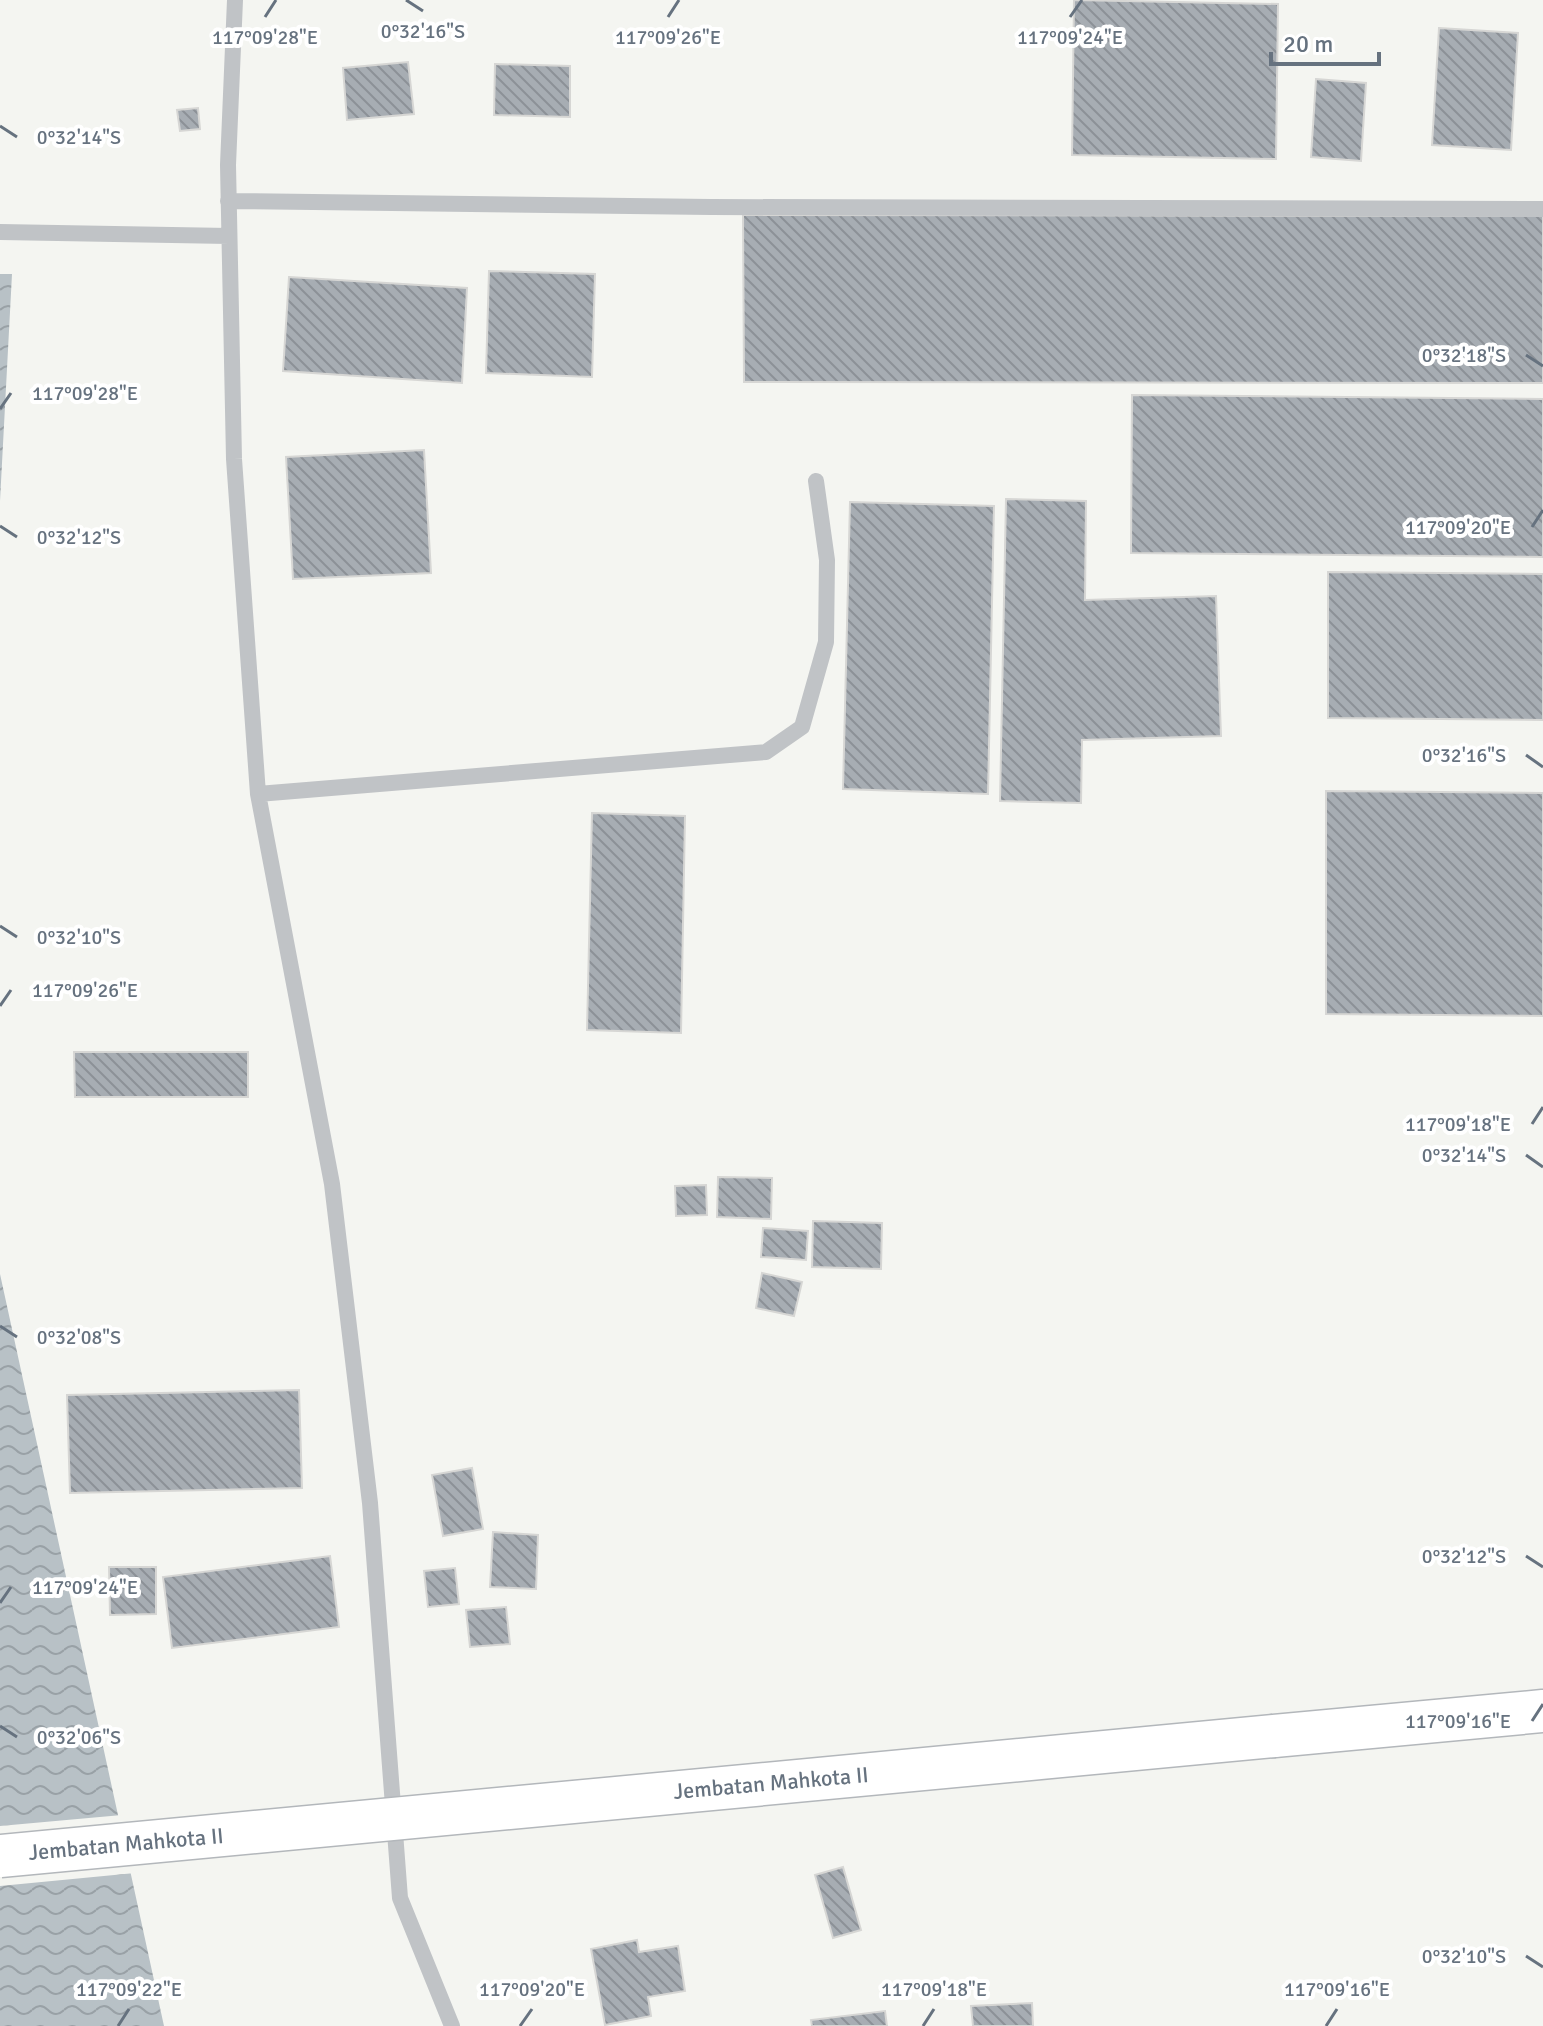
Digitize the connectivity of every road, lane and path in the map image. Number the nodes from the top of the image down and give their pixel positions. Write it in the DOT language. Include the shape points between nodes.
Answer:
graph roads {
  1 [pos="235,0"];
  2 [pos="228,201"];
  3 [pos="1543,209"];
  4 [pos="0,232"];
  5 [pos="229,236"];
  6 [pos="816,481"];
  7 [pos="258,794"];
  8 [pos="1543,1711"];
  9 [pos="0,1856"];
  10 [pos="452,2026"];
  1 -- 2 [label="lane"];
  2 -- 3 [label="lane"];
  2 -- 5 [label="lane"];
  4 -- 5 [label="lane"];
  5 -- 7 [label="lane" via="234,459"];
  6 -- 7 [label="lane" via="827,560 826,642 802,727 766,752"];
  7 -- 10 [label="lane" via="332,1184 370,1503 400,1898"];
  8 -- 9 [label="main road, Jembatan Mahkota II, bridge"];
}
